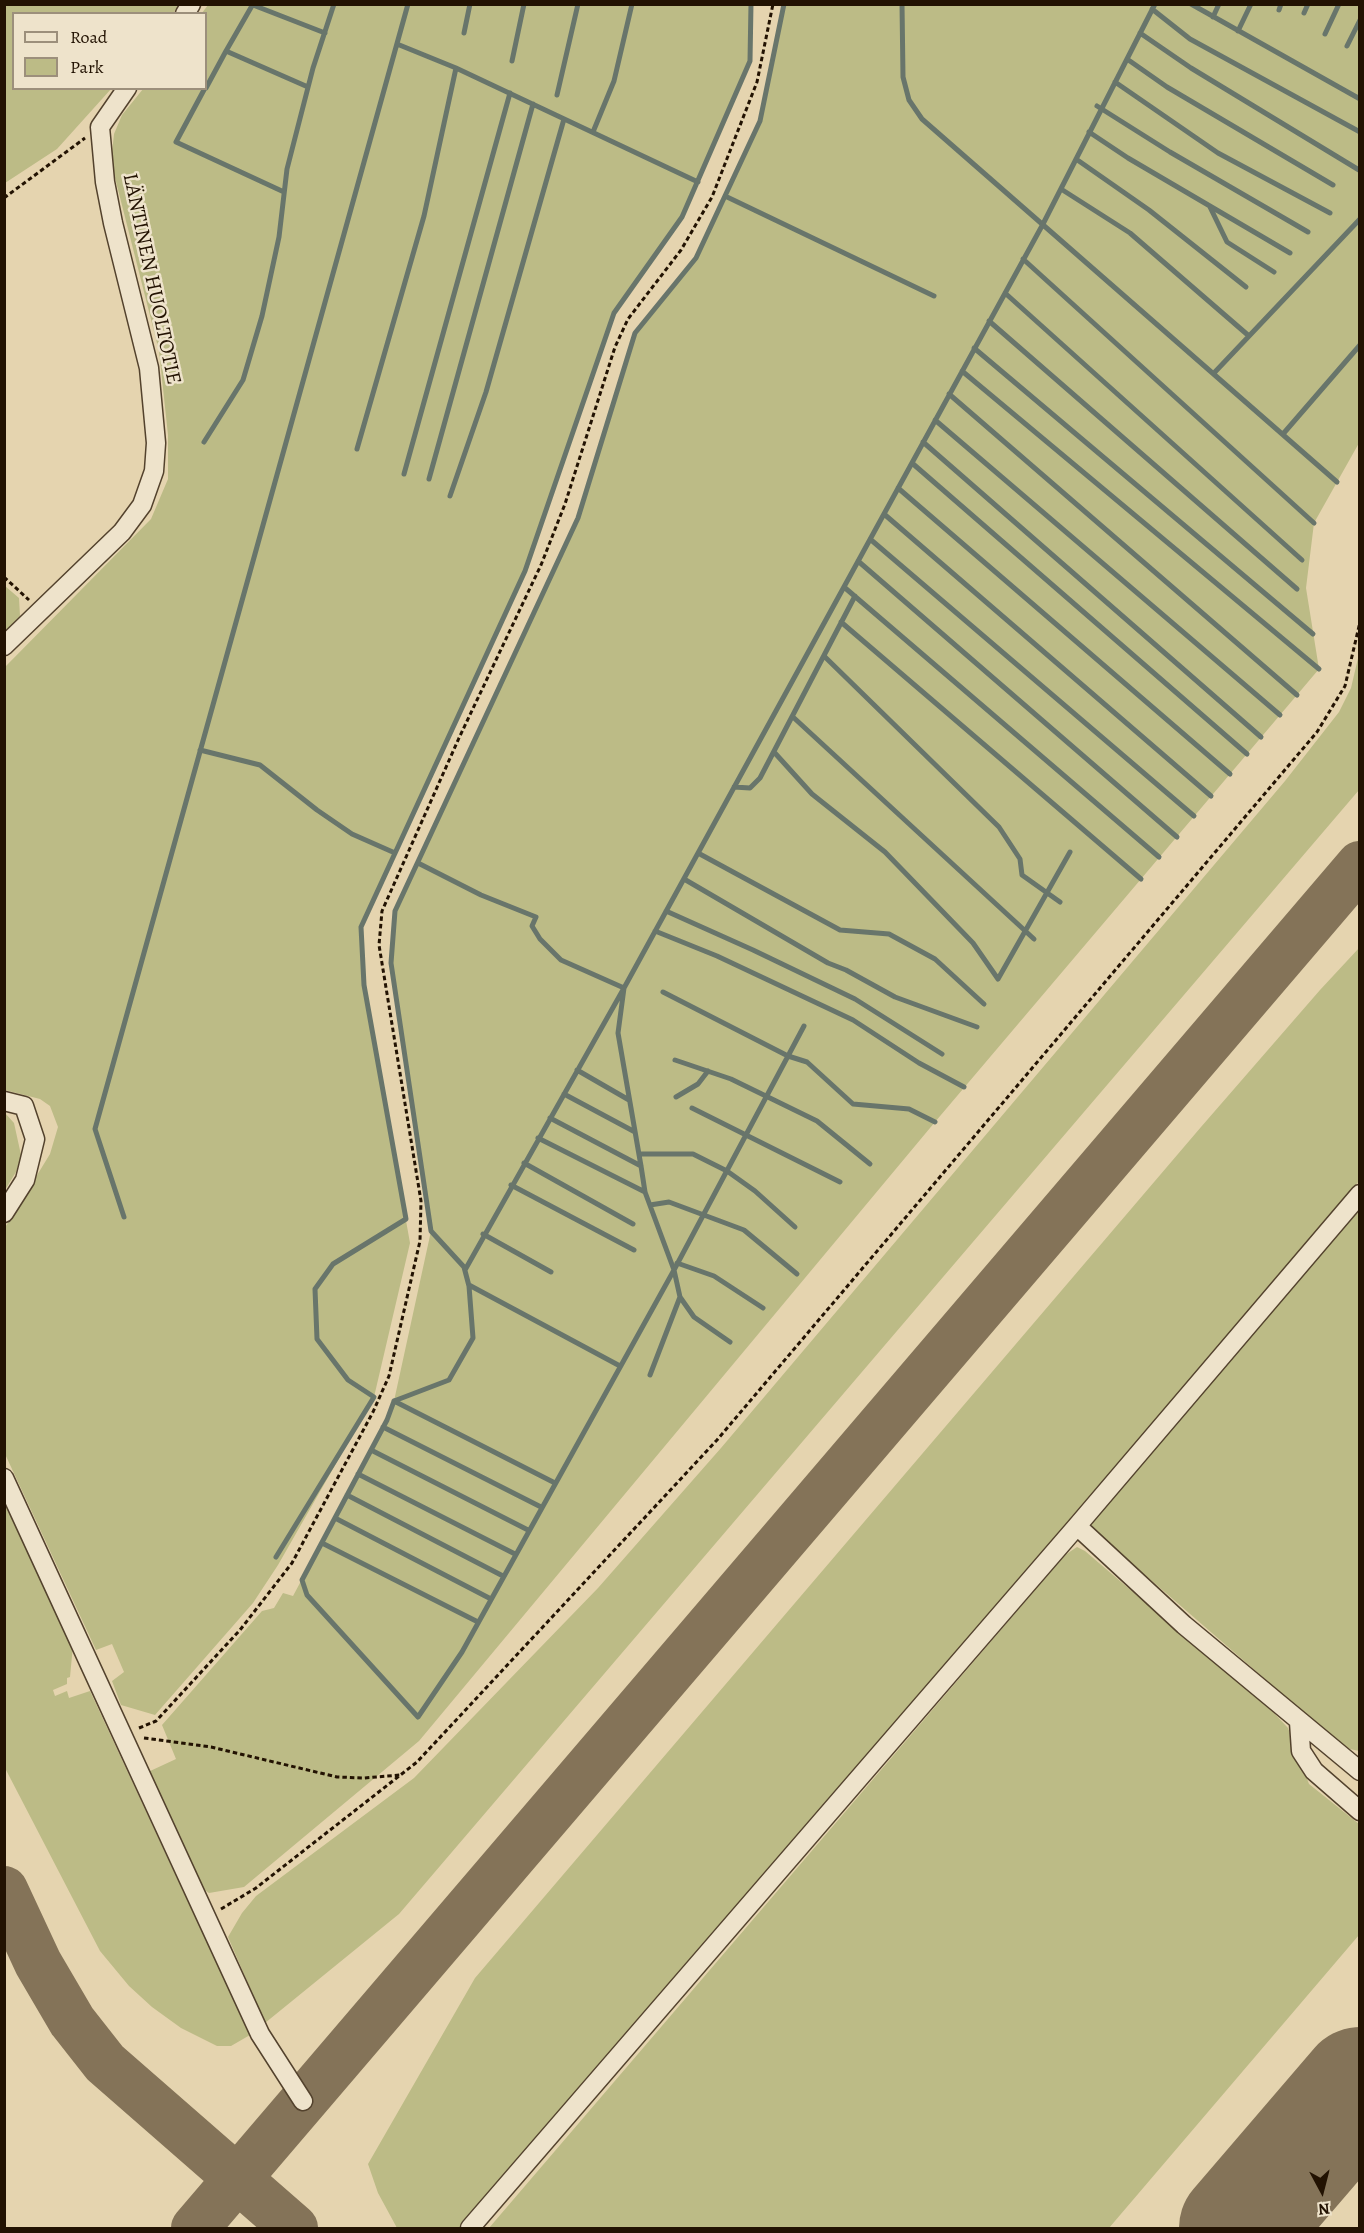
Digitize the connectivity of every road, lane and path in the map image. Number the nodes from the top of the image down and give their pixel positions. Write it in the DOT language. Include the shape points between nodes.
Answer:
graph roads {
  1 [pos="773,4"];
  2 [pos="126,90"];
  3 [pos="99,127"];
  4 [pos="4,198"];
  5 [pos="4,577"];
  6 [pos="41,611"];
  7 [pos="1359,622"];
  8 [pos="4,646"];
  9 [pos="4,1101"];
  10 [pos="1359,1194"];
  11 [pos="4,1213"];
  12 [pos="4,1478"];
  13 [pos="1077,1526"];
  14 [pos="1299,1722"];
  15 [pos="124,1735"];
  16 [pos="1359,1772"];
  17 [pos="401,1774"];
  18 [pos="1359,1811"];
  19 [pos="207,1918"];
  20 [pos="303,2102"];
  21 [pos="470,2229"];
  1 -- 15 [label="path" via="758,82 712,197 681,250 628,319 615,347 565,504 541,565 382,910 379,945 421,1201 420,1241 389,1376 374,1412 292,1563 240,1630 156,1721"];
  2 -- 3 [label="lane"];
  3 -- 4 [label="path"];
  3 -- 6 [label="lane, LÄNTINEN HUOLTOTIE" via="113,223 150,368 156,458 146,496 122,532"];
  5 -- 6 [label="path"];
  6 -- 8 [label="lane, LÄNTINEN HUOLTOTIE"];
  7 -- 17 [label="path" via="1345,686 1317,732 717,1440 417,1762"];
  9 -- 11 [label="lane" via="24,1106 35,1139 25,1180"];
  10 -- 13 [label="lane"];
  12 -- 15 [label="lane"];
  13 -- 14 [label="lane" via="1184,1625"];
  13 -- 21 [label="lane"];
  14 -- 16 [label="lane"];
  14 -- 18 [label="lane" via="1301,1751 1314,1771"];
  15 -- 17 [label="path" via="211,1747 337,1777"];
  15 -- 19 [label="lane"];
  17 -- 19 [label="path" via="256,1888"];
  19 -- 20 [label="lane" via="260,2034"];
}
